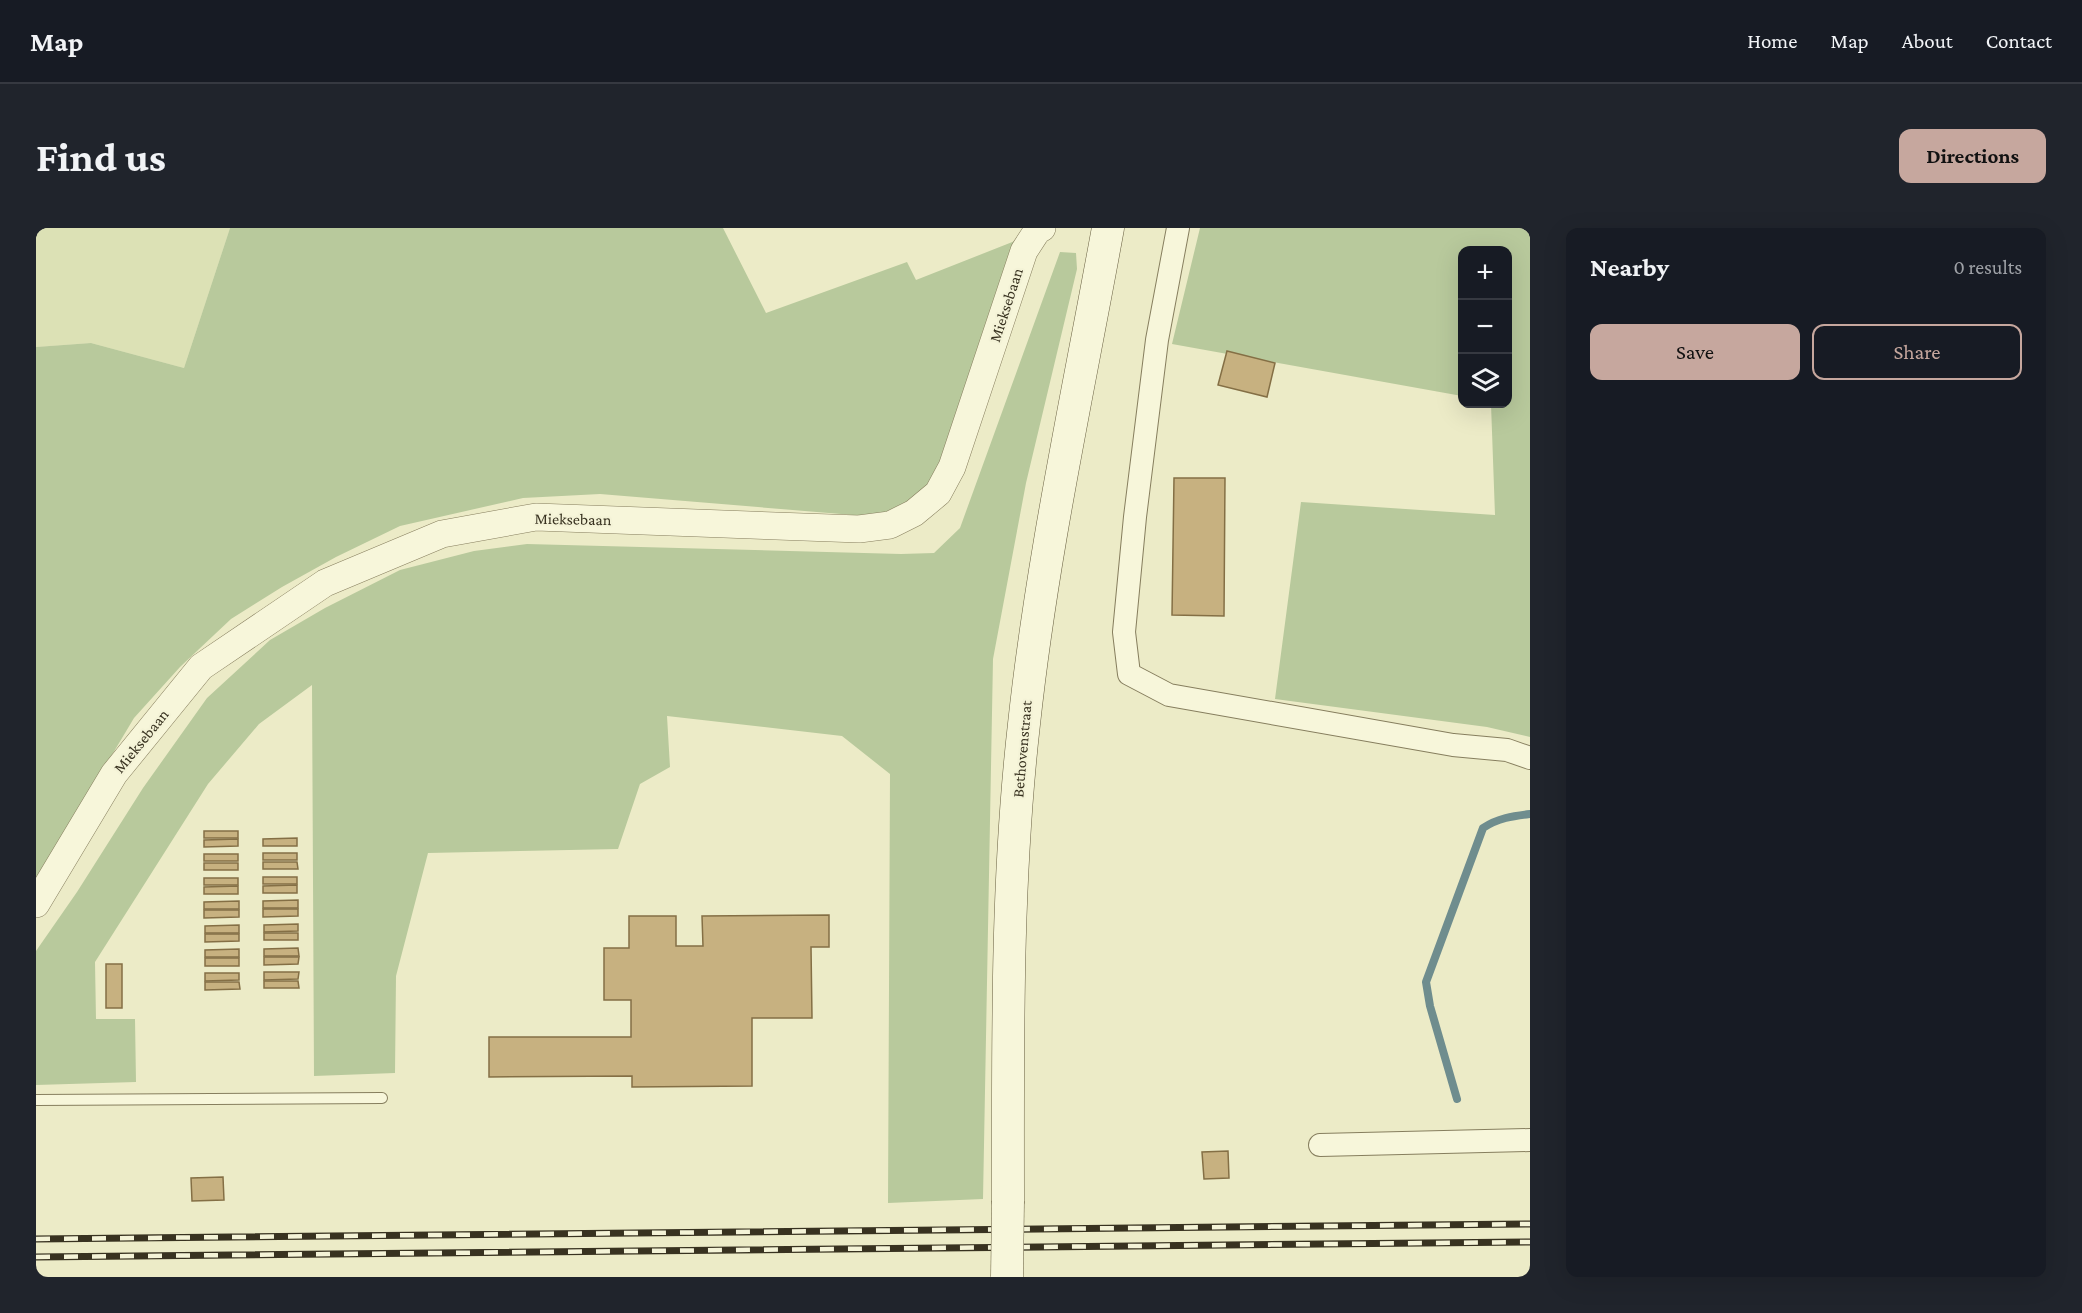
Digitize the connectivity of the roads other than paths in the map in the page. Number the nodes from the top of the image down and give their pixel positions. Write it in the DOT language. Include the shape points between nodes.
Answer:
graph roads {
  1 [pos="1042,228"];
  2 [pos="1108,228"];
  3 [pos="1178,228"];
  4 [pos="1530,758"];
  5 [pos="36,904"];
  6 [pos="382,1098"];
  7 [pos="36,1100"];
  8 [pos="1530,1140"];
  9 [pos="1320,1145"];
  10 [pos="1007,1277"];
  1 -- 5 [label="street, Mieksebaan" via="1024,251 952,467 938,493 914,513 890,525 860,529 536,517 442,534 325,583 201,667 114,774"];
  2 -- 10 [label="main road, Bethovenstraat, bridge" via="1040,599 1023,725 1008,967"];
  3 -- 4 [label="street" via="1157,340 1135,517 1124,632 1129,674 1169,695 1452,745 1507,750"];
  6 -- 7 [label="lane"];
  8 -- 9 [label="street"];
}
